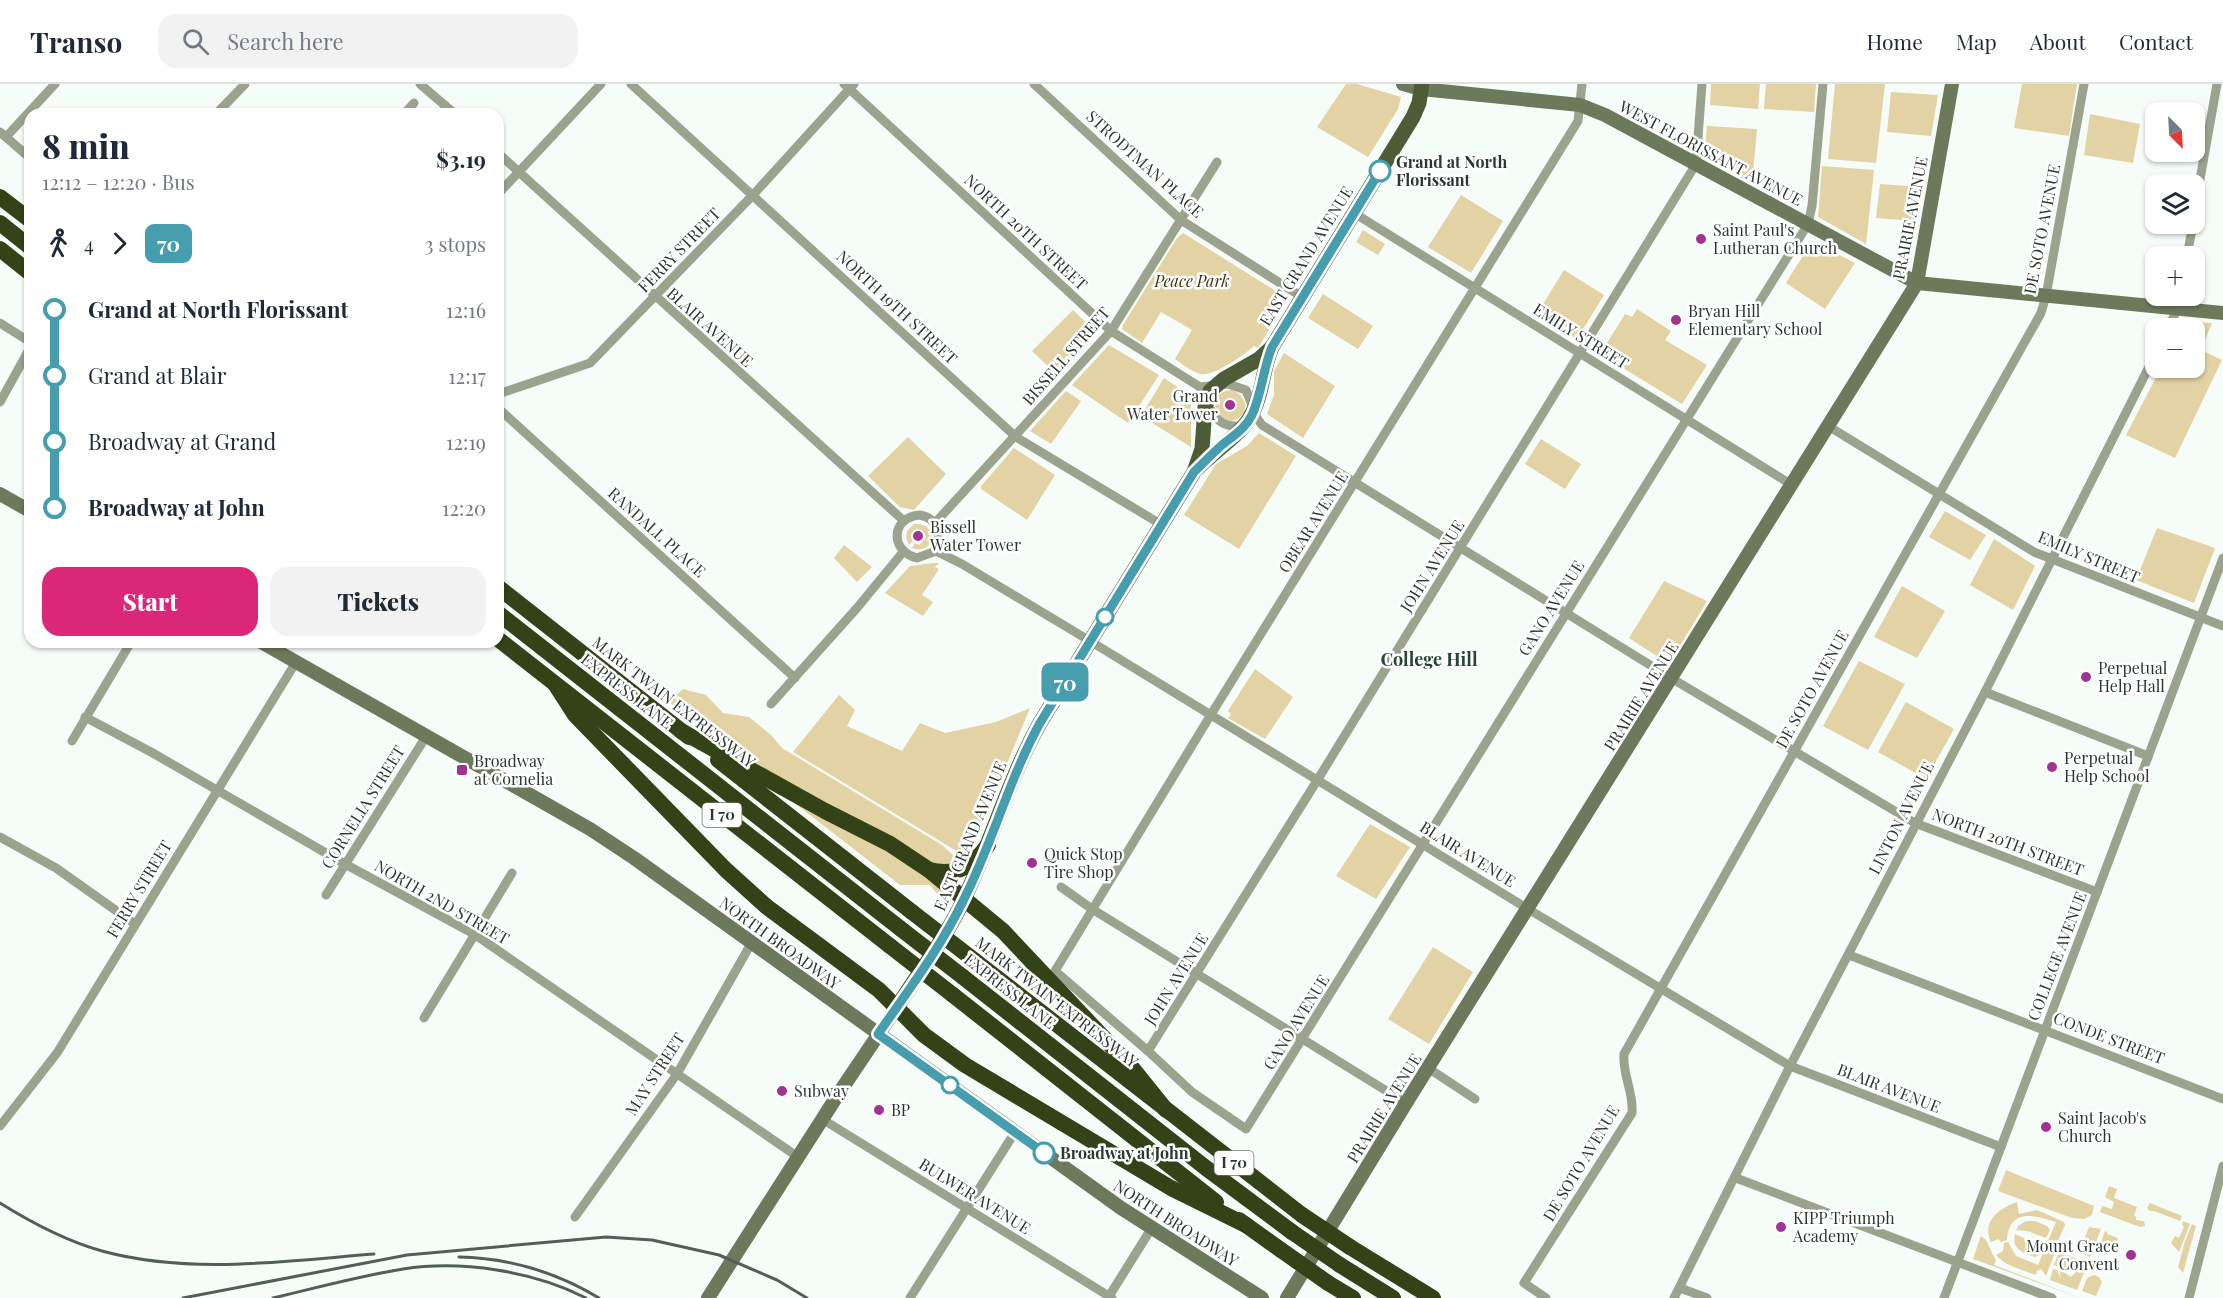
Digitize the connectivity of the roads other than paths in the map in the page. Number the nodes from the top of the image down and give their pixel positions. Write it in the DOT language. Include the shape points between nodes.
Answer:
graph roads {
  1 [pos="55,84"];
  2 [pos="245,84"];
  3 [pos="601,84"];
  4 [pos="631,84"];
  5 [pos="1034,84"];
  6 [pos="1403,84"];
  7 [pos="1582,84"];
  8 [pos="1702,84"];
  9 [pos="1822,84"];
  10 [pos="1952,84"];
  11 [pos="2084,84"];
  12 [pos="2217,84"];
  13 [pos="427,86"];
  14 [pos="849,86"];
  15 [pos="1421,87"];
  16 [pos="414,103"];
  17 [pos="1580,105"];
  18 [pos="30,108"];
  19 [pos="222,108"];
  20 [pos="409,108"];
  21 [pos="449,108"];
  22 [pos="24,114"];
  23 [pos="3,134"];
  24 [pos="24,153"];
  25 [pos="504,159"];
  26 [pos="1217,162"];
  27 [pos="1696,164"];
  28 [pos="518,172"];
  29 [pos="2201,174"];
  30 [pos="504,187"];
  31 [pos="753,195"];
  32 [pos="0,197"];
  33 [pos="1354,213"];
  34 [pos="24,215"];
  35 [pos="1181,220"];
  36 [pos="0,223"];
  37 [pos="1808,224"];
  38 [pos="24,242"];
  39 [pos="0,249"];
  40 [pos="24,268"];
  41 [pos="1917,283"];
  42 [pos="1476,289"];
  43 [pos="2046,296"];
  44 [pos="655,297"];
  45 [pos="1302,297"];
  46 [pos="2145,300"];
  47 [pos="2195,306"];
  48 [pos="2223,313"];
  49 [pos="0,323"];
  50 [pos="1111,331"];
  51 [pos="24,338"];
  52 [pos="1272,347"];
  53 [pos="1580,352"];
  54 [pos="24,359"];
  55 [pos="2145,375"];
  56 [pos="1216,385"];
  57 [pos="504,392"];
  58 [pos="1203,393"];
  59 [pos="0,402"];
  60 [pos="1254,410"];
  61 [pos="504,413"];
  62 [pos="1686,419"];
  63 [pos="1262,425"];
  64 [pos="1245,426"];
  65 [pos="1828,426"];
  66 [pos="1016,437"];
  67 [pos="1194,472"];
  68 [pos="1355,482"];
  69 [pos="1792,485"];
  70 [pos="1938,493"];
  71 [pos="0,494"];
  72 [pos="24,508"];
  73 [pos="904,520"];
  74 [pos="935,523"];
  75 [pos="1162,525"];
  76 [pos="1461,548"];
  77 [pos="936,551"];
  78 [pos="903,552"];
  79 [pos="2223,558"];
  80 [pos="2051,559"];
  81 [pos="504,592"];
  82 [pos="1566,613"];
  83 [pos="2201,616"];
  84 [pos="504,618"];
  85 [pos="2223,626"];
  86 [pos="1090,641"];
  87 [pos="504,644"];
  88 [pos="127,648"];
  89 [pos="272,648"];
  90 [pos="296,662"];
  91 [pos="795,678"];
  92 [pos="1671,678"];
  93 [pos="555,684"];
  94 [pos="1985,692"];
  95 [pos="771,704"];
  96 [pos="1211,715"];
  97 [pos="85,717"];
  98 [pos="681,731"];
  99 [pos="426,735"];
  100 [pos="72,741"];
  101 [pos="1795,751"];
  102 [pos="2148,756"];
  103 [pos="1318,779"];
  104 [pos="218,790"];
  105 [pos="1916,823"];
  106 [pos="0,837"];
  107 [pos="988,845"];
  108 [pos="1423,845"];
  109 [pos="345,864"];
  110 [pos="929,870"];
  111 [pos="512,873"];
  112 [pos="1061,887"];
  113 [pos="2097,892"];
  114 [pos="326,895"];
  115 [pos="965,899"];
  116 [pos="1092,909"];
  117 [pos="1528,909"];
  118 [pos="135,924"];
  119 [pos="474,933"];
  120 [pos="752,942"];
  121 [pos="1849,955"];
  122 [pos="1197,973"];
  123 [pos="1660,989"];
  124 [pos="897,1007"];
  125 [pos="424,1018"];
  126 [pos="2046,1030"];
  127 [pos="878,1034"];
  128 [pos="1303,1039"];
  129 [pos="1148,1051"];
  130 [pos="1790,1066"];
  131 [pos="1428,1068"];
  132 [pos="677,1074"];
  133 [pos="1475,1099"];
  134 [pos="2223,1099"];
  135 [pos="1406,1103"];
  136 [pos="1166,1110"];
  137 [pos="822,1119"];
  138 [pos="0,1126"];
  139 [pos="1015,1132"];
  140 [pos="2001,1147"];
  141 [pos="798,1157"];
  142 [pos="2223,1166"];
  143 [pos="1736,1178"];
  144 [pos="966,1209"];
  145 [pos="575,1217"];
  146 [pos="1246,1225"];
  147 [pos="1151,1228"];
  148 [pos="1957,1263"];
  149 [pos="1680,1288"];
  150 [pos="1110,1297"];
  151 [pos="708,1298"];
  152 [pos="910,1298"];
  153 [pos="1262,1298"];
  154 [pos="1287,1298"];
  155 [pos="1353,1298"];
  156 [pos="1393,1298"];
  157 [pos="1433,1298"];
  158 [pos="1546,1298"];
  159 [pos="1674,1298"];
  160 [pos="1707,1298"];
  161 [pos="1944,1298"];
  162 [pos="2052,1298"];
  163 [pos="2189,1298"];
  1 -- 18 [label="street"];
  2 -- 19 [label="street"];
  3 -- 28 [label="street"];
  4 -- 31 [label="street, NORTH 19TH STREET"];
  5 -- 35 [label="street, STRODTMAN PLACE"];
  6 -- 15 [label="main road, WEST FLORISSANT AVENUE"];
  7 -- 17 [label="street, OBEAR AVENUE"];
  8 -- 27 [label="street, JOHN AVENUE"];
  9 -- 37 [label="street, GANO AVENUE"];
  10 -- 41 [label="main road, PRAIRIE AVENUE"];
  11 -- 43 [label="street, DE SOTO AVENUE"];
  12 -- 29 [label="street"];
  13 -- 21 [label="street"];
  14 -- 31 [label="street, FERRY STREET"];
  14 -- 50 [label="street, NORTH 20TH STREET"];
  15 -- 17 [label="main road, WEST FLORISSANT AVENUE"];
  15 -- 33 [label="main road, EAST GRAND AVENUE" via="1413,117"];
  16 -- 20 [label="street"];
  17 -- 27 [label="main road, WEST FLORISSANT AVENUE"];
  17 -- 42 [label="street, OBEAR AVENUE" via="1578,121"];
  22 -- 23 [label="street"];
  23 -- 24 [label="street"];
  25 -- 28 [label="street, BLAIR AVENUE"];
  26 -- 35 [label="street, BISSELL STREET"];
  27 -- 37 [label="main road, WEST FLORISSANT AVENUE"];
  27 -- 53 [label="street, JOHN AVENUE"];
  28 -- 30 [label="street"];
  28 -- 44 [label="street, BLAIR AVENUE"];
  31 -- 44 [label="street, FERRY STREET"];
  31 -- 66 [label="street, NORTH 19TH STREET"];
  32 -- 34 [label="highway"];
  33 -- 42 [label="street, EMILY STREET"];
  33 -- 45 [label="main road, EAST GRAND AVENUE"];
  35 -- 45 [label="street, STRODTMAN PLACE"];
  35 -- 50 [label="street, BISSELL STREET"];
  36 -- 38 [label="highway"];
  37 -- 41 [label="main road, WEST FLORISSANT AVENUE"];
  37 -- 62 [label="street, GANO AVENUE"];
  39 -- 40 [label="highway"];
  41 -- 43 [label="main road, WEST FLORISSANT AVENUE"];
  41 -- 65 [label="main road, PRAIRIE AVENUE"];
  42 -- 53 [label="street, EMILY STREET"];
  42 -- 68 [label="street, OBEAR AVENUE"];
  43 -- 46 [label="main road, WEST FLORISSANT AVENUE"];
  43 -- 70 [label="street, DE SOTO AVENUE" via="2041,313"];
  44 -- 57 [label="street, FERRY STREET" via="590,363"];
  44 -- 73 [label="street, BLAIR AVENUE"];
  45 -- 52 [label="main road, EAST GRAND AVENUE"];
  47 -- 48 [label="main road, WEST FLORISSANT AVENUE"];
  49 -- 51 [label="street"];
  50 -- 58 [label="street, NORTH 20TH STREET"];
  50 -- 66 [label="street, BISSELL STREET"];
  52 -- 56 [label="main road, EAST GRAND AVENUE"];
  52 -- 60 [label="main road, EAST GRAND AVENUE"];
  53 -- 62 [label="street, EMILY STREET"];
  53 -- 76 [label="street, JOHN AVENUE"];
  54 -- 59 [label="street"];
  55 -- 80 [label="street, LINTON AVENUE"];
  56 -- 58 [label="main road, EAST GRAND AVENUE"];
  56 -- 60 [label="street" via="1235,385 1246,390"];
  58 -- 64 [label="street, NORTH 20TH STREET" via="1219,422 1231,427"];
  58 -- 67 [label="main road, EAST GRAND AVENUE" via="1202,449"];
  60 -- 63 [label="street"];
  60 -- 64 [label="main road, EAST GRAND AVENUE"];
  61 -- 91 [label="street, RANDALL PLACE"];
  62 -- 69 [label="street, EMILY STREET"];
  62 -- 82 [label="street, GANO AVENUE"];
  63 -- 64 [label="street, NORTH 20TH STREET"];
  63 -- 68 [label="street, NORTH 20TH STREET"];
  64 -- 67 [label="main road, EAST GRAND AVENUE"];
  65 -- 69 [label="main road, PRAIRIE AVENUE"];
  65 -- 70 [label="street, EMILY STREET"];
  66 -- 74 [label="street, BISSELL STREET"];
  66 -- 75 [label="street, NORTH 19TH STREET"];
  67 -- 75 [label="main road, EAST GRAND AVENUE"];
  68 -- 76 [label="street, NORTH 20TH STREET"];
  68 -- 96 [label="street, OBEAR AVENUE"];
  69 -- 92 [label="main road, PRAIRIE AVENUE"];
  70 -- 80 [label="street, EMILY STREET"];
  70 -- 101 [label="street, DE SOTO AVENUE"];
  71 -- 72 [label="main road"];
  73 -- 74 [label="street" via="920,515"];
  73 -- 78 [label="street" via="897,531"];
  74 -- 77 [label="street" via="940,536"];
  75 -- 86 [label="main road, EAST GRAND AVENUE"];
  76 -- 82 [label="street, NORTH 20TH STREET"];
  76 -- 103 [label="street, JOHN AVENUE"];
  77 -- 78 [label="street" via="917,558"];
  77 -- 86 [label="street, BLAIR AVENUE"];
  78 -- 91 [label="street"];
  79 -- 83 [label="street, COLLEGE AVENUE"];
  80 -- 83 [label="street, EMILY STREET"];
  80 -- 94 [label="street, LINTON AVENUE"];
  81 -- 98 [label="highway, MARK TWAIN EXPRESSWAY / I 70"];
  82 -- 92 [label="street, NORTH 20TH STREET"];
  82 -- 108 [label="street, GANO AVENUE"];
  83 -- 85 [label="street, EMILY STREET"];
  83 -- 102 [label="street, COLLEGE AVENUE"];
  84 -- 156 [label="highway, EXPRESS LANE, bridge" via="1206,1168 1292,1232"];
  86 -- 96 [label="street, BLAIR AVENUE"];
  86 -- 107 [label="main road, EAST GRAND AVENUE" via="1030,740"];
  87 -- 93 [label="highway, I 70"];
  88 -- 97 [label="street"];
  89 -- 90 [label="main road, NORTH BROADWAY"];
  90 -- 99 [label="main road, NORTH BROADWAY"];
  90 -- 104 [label="street, FERRY STREET"];
  91 -- 95 [label="street"];
  92 -- 101 [label="street, NORTH 20TH STREET"];
  92 -- 117 [label="main road, PRAIRIE AVENUE"];
  93 -- 124 [label="highway" via="575,715 726,870 767,907"];
  93 -- 146 [label="highway, I 70, bridge"];
  94 -- 102 [label="street"];
  94 -- 105 [label="street, LINTON AVENUE"];
  96 -- 103 [label="street, BLAIR AVENUE"];
  96 -- 116 [label="street, OBEAR AVENUE"];
  97 -- 100 [label="street"];
  97 -- 104 [label="street, NORTH 2ND STREET"];
  98 -- 110 [label="highway" via="890,844"];
  98 -- 136 [label="highway, MARK TWAIN EXPRESSWAY / I 70, bridge"];
  99 -- 109 [label="street, CORNELIA STREET"];
  99 -- 120 [label="main road, NORTH BROADWAY" via="590,829"];
  101 -- 105 [label="street, NORTH 20TH STREET"];
  101 -- 123 [label="street, DE SOTO AVENUE"];
  102 -- 113 [label="street, COLLEGE AVENUE"];
  103 -- 108 [label="street, BLAIR AVENUE"];
  103 -- 122 [label="street, JOHN AVENUE"];
  104 -- 109 [label="street, NORTH 2ND STREET"];
  104 -- 118 [label="street, FERRY STREET"];
  105 -- 113 [label="street, NORTH 20TH STREET"];
  105 -- 121 [label="street, LINTON AVENUE"];
  106 -- 118 [label="street" via="56,868"];
  107 -- 110 [label="highway" via="962,870"];
  107 -- 115 [label="main road, EAST GRAND AVENUE"];
  108 -- 117 [label="street, BLAIR AVENUE"];
  108 -- 128 [label="street, GANO AVENUE"];
  109 -- 114 [label="street, CORNELIA STREET"];
  109 -- 119 [label="street, NORTH 2ND STREET"];
  110 -- 115 [label="highway"];
  111 -- 119 [label="street"];
  112 -- 116 [label="street"];
  113 -- 126 [label="street, COLLEGE AVENUE"];
  115 -- 124 [label="main road, EAST GRAND AVENUE"];
  115 -- 136 [label="highway" via="1019,947"];
  116 -- 122 [label="street"];
  116 -- 129 [label="street, OBEAR AVENUE" via="1055,971"];
  117 -- 123 [label="street, BLAIR AVENUE"];
  117 -- 131 [label="main road, PRAIRIE AVENUE"];
  118 -- 138 [label="street, FERRY STREET" via="57,1054"];
  119 -- 125 [label="street"];
  119 -- 132 [label="street, NORTH 2ND STREET"];
  120 -- 127 [label="main road, NORTH BROADWAY"];
  120 -- 132 [label="street, MAY STREET"];
  121 -- 126 [label="street, CONDE STREET"];
  121 -- 130 [label="street, LINTON AVENUE"];
  122 -- 128 [label="street"];
  122 -- 129 [label="street, JOHN AVENUE"];
  123 -- 130 [label="street, BLAIR AVENUE"];
  123 -- 158 [label="street, DE SOTO AVENUE" via="1624,1054 1632,1113 1524,1283"];
  124 -- 127 [label="main road, EAST GRAND AVENUE"];
  124 -- 146 [label="highway" via="924,1035 965,1065 1171,1188"];
  126 -- 134 [label="street, CONDE STREET"];
  126 -- 140 [label="street, COLLEGE AVENUE"];
  127 -- 137 [label="main road, EAST GRAND AVENUE"];
  127 -- 139 [label="main road, NORTH BROADWAY"];
  128 -- 129 [label="street, GANO AVENUE" via="1246,1129 1192,1092"];
  128 -- 135 [label="street"];
  130 -- 140 [label="street, BLAIR AVENUE"];
  130 -- 143 [label="street, LINTON AVENUE"];
  131 -- 133 [label="street"];
  131 -- 135 [label="main road, PRAIRIE AVENUE"];
  132 -- 141 [label="street, NORTH 2ND STREET"];
  132 -- 145 [label="street, MAY STREET"];
  135 -- 154 [label="main road, PRAIRIE AVENUE"];
  136 -- 157 [label="highway, MARK TWAIN EXPRESSWAY / I 70, bridge" via="1302,1215"];
  137 -- 141 [label="main road, EAST GRAND AVENUE"];
  137 -- 144 [label="street, BULWER AVENUE"];
  139 -- 144 [label="street"];
  139 -- 147 [label="main road, NORTH BROADWAY"];
  140 -- 148 [label="street, COLLEGE AVENUE"];
  141 -- 151 [label="main road, EAST GRAND AVENUE"];
  142 -- 163 [label="street"];
  143 -- 148 [label="street"];
  143 -- 149 [label="street, LINTON AVENUE"];
  144 -- 150 [label="street, BULWER AVENUE"];
  144 -- 152 [label="street"];
  146 -- 155 [label="highway, I 70, bridge"];
  147 -- 150 [label="street"];
  147 -- 153 [label="main road, NORTH BROADWAY"];
  148 -- 161 [label="street, COLLEGE AVENUE"];
  148 -- 162 [label="street"];
  149 -- 159 [label="street, LINTON AVENUE"];
  149 -- 160 [label="street"];
}
